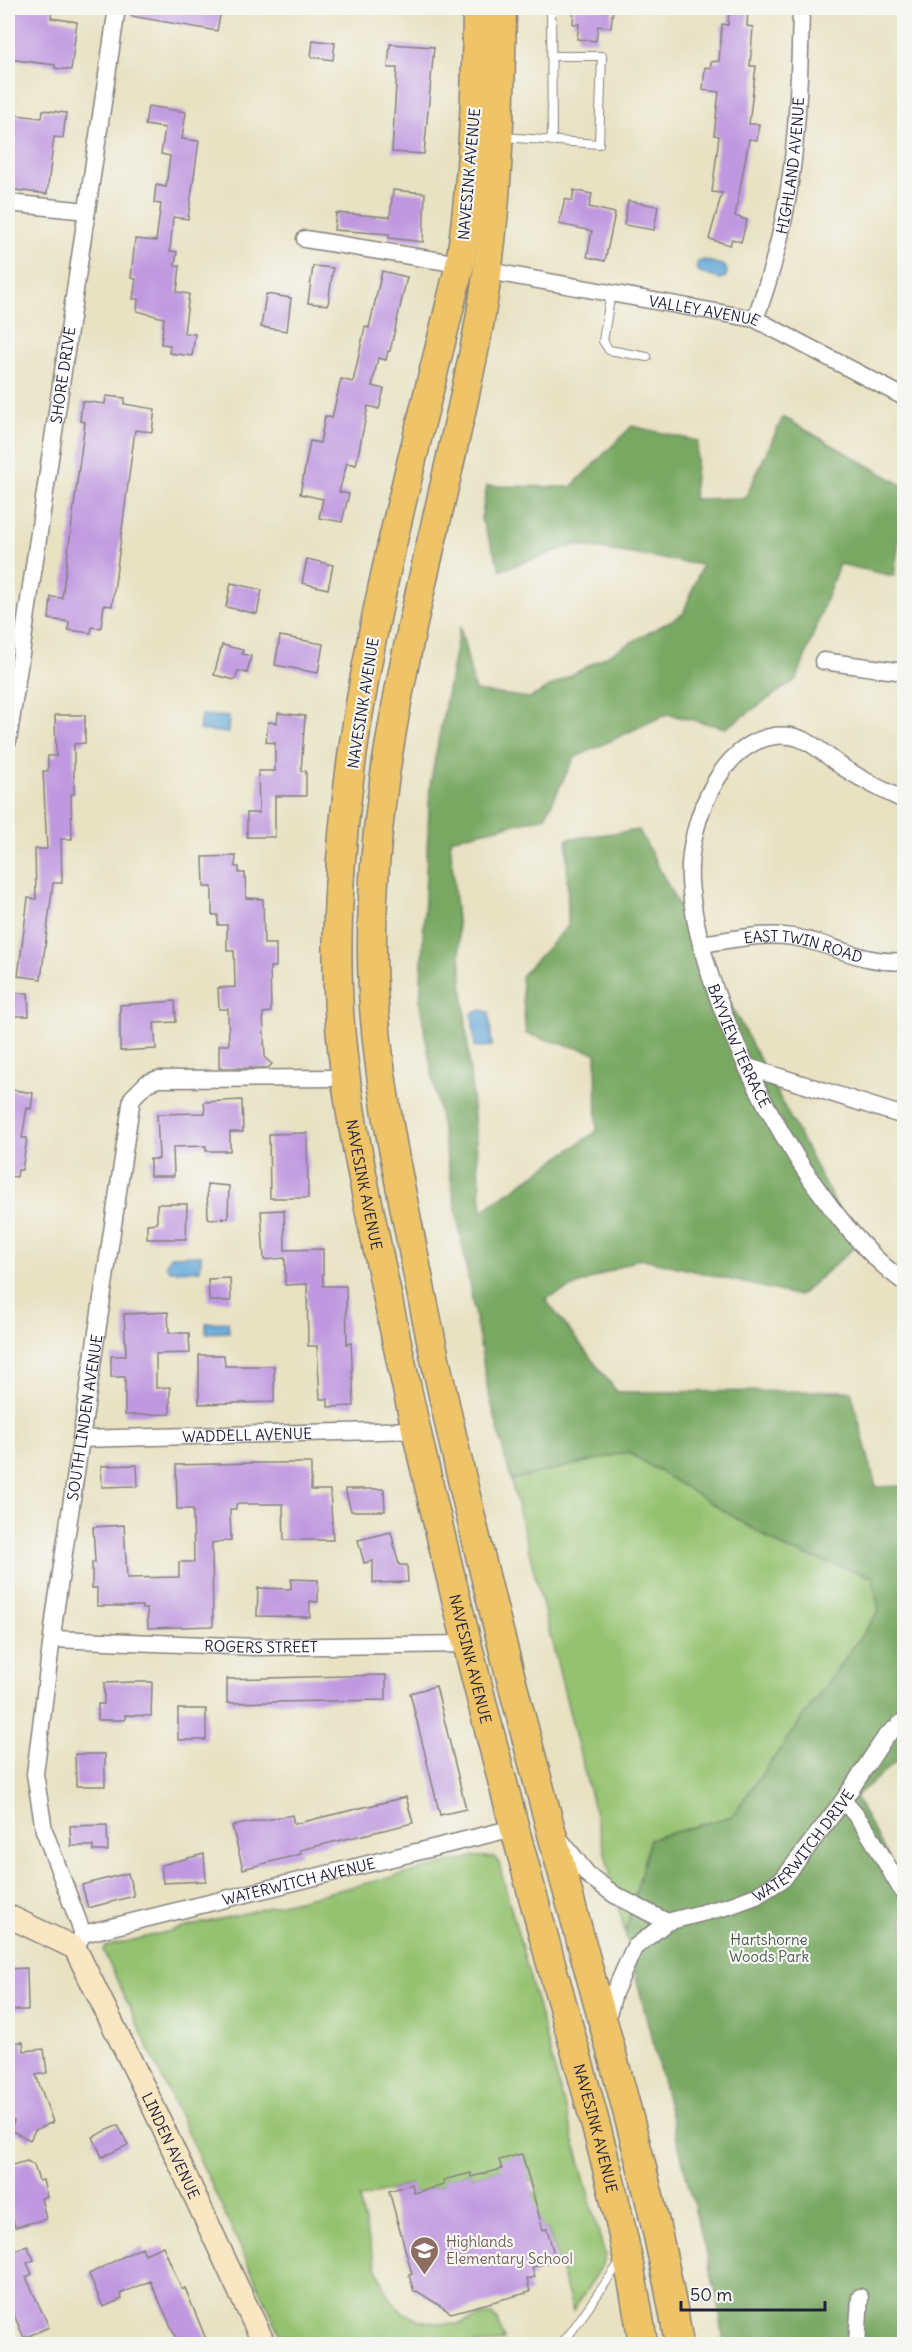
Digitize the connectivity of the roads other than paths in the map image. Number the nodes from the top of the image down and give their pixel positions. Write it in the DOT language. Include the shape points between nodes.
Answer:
graph roads {
  1 [pos="117,8"];
  2 [pos="477,8"];
  3 [pos="502,8"];
  4 [pos="551,8"];
  5 [pos="801,8"];
  6 [pos="551,56"];
  7 [pos="500,137"];
  8 [pos="552,141"];
  9 [pos="8,203"];
  10 [pos="87,212"];
  11 [pos="305,238"];
  12 [pos="460,264"];
  13 [pos="488,271"];
  14 [pos="612,291"];
  15 [pos="755,320"];
  16 [pos="647,357"];
  17 [pos="904,397"];
  18 [pos="823,661"];
  19 [pos="904,672"];
  20 [pos="8,741"];
  21 [pos="904,800"];
  22 [pos="701,944"];
  23 [pos="904,962"];
  24 [pos="748,1067"];
  25 [pos="347,1078"];
  26 [pos="904,1116"];
  27 [pos="904,1282"];
  28 [pos="415,1430"];
  29 [pos="81,1439"];
  30 [pos="54,1639"];
  31 [pos="468,1644"];
  32 [pos="904,1721"];
  33 [pos="843,1801"];
  34 [pos="549,1825"];
  35 [pos="514,1828"];
  36 [pos="904,1894"];
  37 [pos="8,1916"];
  38 [pos="666,1922"];
  39 [pos="79,1941"];
  40 [pos="604,2028"];
  41 [pos="627,2252"];
  42 [pos="860,2297"];
  43 [pos="264,2344"];
  44 [pos="559,2344"];
  45 [pos="643,2344"];
  46 [pos="679,2344"];
  47 [pos="857,2344"];
  1 -- 10 [label="street, SHORE DRIVE"];
  2 -- 12 [label="highway, NAVESINK AVENUE" via="473,152"];
  3 -- 7 [label="highway, NAVESINK AVENUE"];
  4 -- 6 [label="lane"];
  5 -- 15 [label="street, HIGHLAND AVENUE" via="799,120 791,176 771,277"];
  6 -- 8 [label="lane"];
  6 -- 8 [label="lane" via="602,56 599,144"];
  7 -- 8 [label="lane"];
  7 -- 13 [label="highway, NAVESINK AVENUE"];
  9 -- 10 [label="street"];
  10 -- 20 [label="street, SHORE DRIVE"];
  11 -- 12 [label="street"];
  12 -- 25 [label="highway, NAVESINK AVENUE" via="379,609 358,721 344,825 337,923 338,993"];
  13 -- 14 [label="street, VALLEY AVENUE"];
  13 -- 34 [label="highway, NAVESINK AVENUE" via="477,339 394,714 374,888 373,995 388,1112 438,1375"];
  14 -- 15 [label="street, VALLEY AVENUE"];
  14 -- 16 [label="lane" via="605,346"];
  15 -- 17 [label="street, VALLEY AVENUE"];
  18 -- 19 [label="street"];
  21 -- 22 [label="street, BAYVIEW TERRACE" via="793,736 758,741 741,750 723,769 701,815 690,863"];
  22 -- 23 [label="street, EAST TWIN ROAD" via="773,934 859,957"];
  22 -- 24 [label="street, BAYVIEW TERRACE" via="728,1028"];
  24 -- 26 [label="street"];
  24 -- 27 [label="street, BAYVIEW TERRACE" via="776,1123 825,1198 861,1242"];
  25 -- 28 [label="highway, NAVESINK AVENUE"];
  25 -- 29 [label="street, SOUTH LINDEN AVENUE" via="158,1079 136,1093 129,1112 112,1249"];
  28 -- 29 [label="street, WADDELL AVENUE"];
  28 -- 31 [label="highway, NAVESINK AVENUE"];
  29 -- 30 [label="street, SOUTH LINDEN AVENUE"];
  30 -- 31 [label="street, ROGERS STREET" via="256,1647"];
  30 -- 39 [label="street, SOUTH LINDEN AVENUE" via="37,1740 35,1789"];
  31 -- 35 [label="highway, NAVESINK AVENUE"];
  32 -- 33 [label="street, WATERWITCH DRIVE" via="886,1736"];
  33 -- 36 [label="street" via="860,1817"];
  33 -- 38 [label="street, WATERWITCH DRIVE" via="783,1879 729,1906"];
  34 -- 38 [label="street" via="588,1875"];
  34 -- 40 [label="highway, NAVESINK AVENUE"];
  35 -- 39 [label="street, WATERWITCH AVENUE"];
  35 -- 41 [label="highway, NAVESINK AVENUE"];
  37 -- 39 [label="street"];
  38 -- 40 [label="street" via="634,1948"];
  39 -- 43 [label="street, LINDEN AVENUE"];
  40 -- 46 [label="highway, NAVESINK AVENUE" via="657,2224"];
  41 -- 44 [label="lane"];
  41 -- 45 [label="highway, NAVESINK AVENUE"];
  42 -- 47 [label="street"];
}
